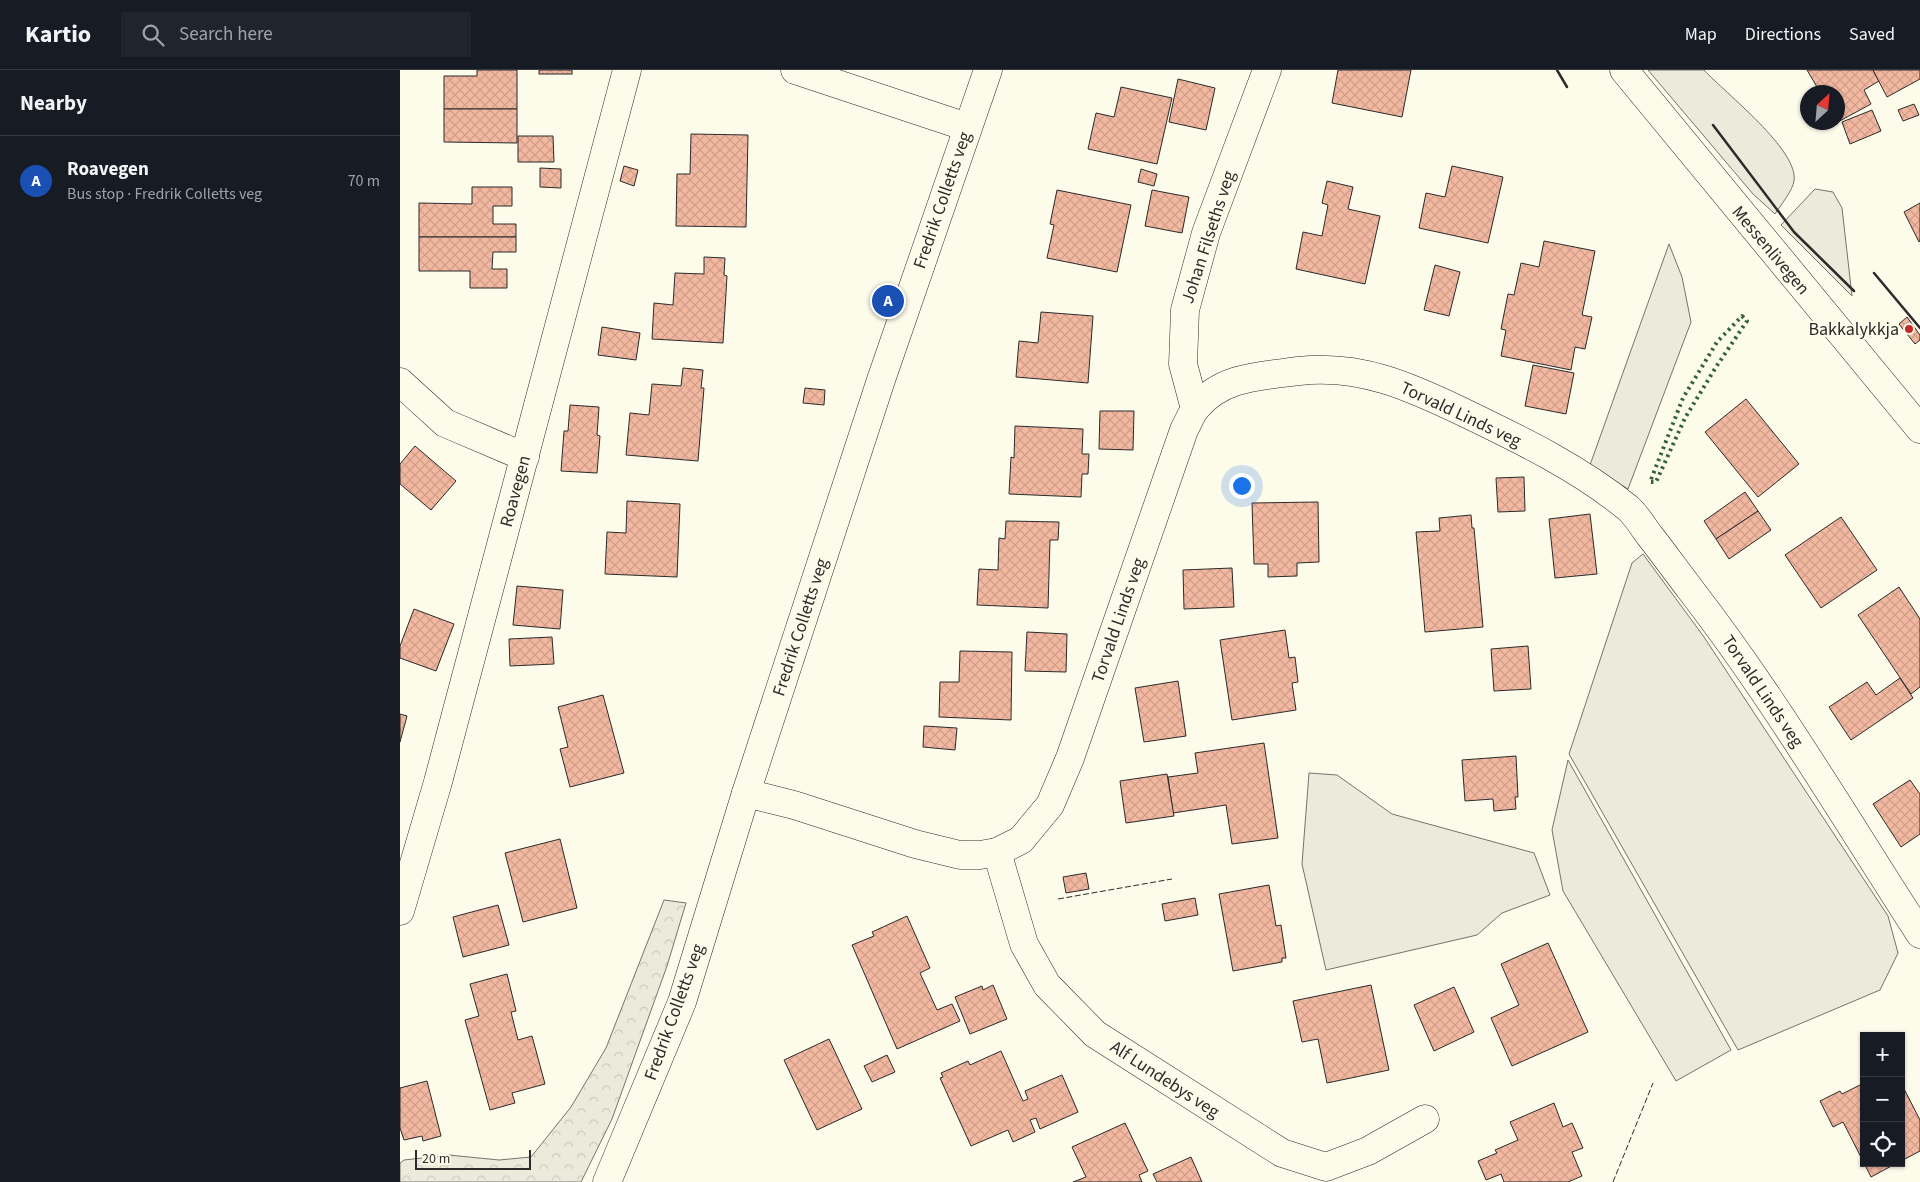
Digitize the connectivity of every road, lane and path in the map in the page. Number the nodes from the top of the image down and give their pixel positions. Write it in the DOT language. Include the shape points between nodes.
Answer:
graph roads {
  1 [pos="627,70"];
  2 [pos="795,70"];
  3 [pos="988,70"];
  4 [pos="1266,70"];
  5 [pos="1624,70"];
  6 [pos="867,81"];
  7 [pos="967,127"];
  8 [pos="400,382"];
  9 [pos="1195,409"];
  10 [pos="1920,429"];
  11 [pos="525,457"];
  12 [pos="746,793"];
  13 [pos="997,852"];
  14 [pos="400,911"];
  15 [pos="1920,934"];
  16 [pos="1425,1119"];
  17 [pos="607,1182"];
  1 -- 11 [label="street, Roavegen"];
  2 -- 6 [label="street"];
  3 -- 7 [label="street, Fredrik Colletts veg"];
  4 -- 9 [label="street, Johan Filseths veg" via="1206,233 1184,310 1183,364"];
  5 -- 10 [label="street, Messenlivegen"];
  6 -- 7 [label="street"];
  7 -- 12 [label="street, Fredrik Colletts veg"];
  8 -- 11 [label="street" via="445,424"];
  9 -- 13 [label="street, Torvald Linds veg" via="1184,430 1099,678 1050,805 1021,840"];
  9 -- 15 [label="street, Torvald Linds veg" via="1213,391 1234,381 1256,376 1310,370 1368,375 1420,392 1498,429 1588,479 1630,510 1730,641 1824,781"];
  11 -- 14 [label="street, Roavegen"];
  12 -- 13 [label="street, Torvald Linds veg" via="960,855"];
  12 -- 17 [label="street, Fredrik Colletts veg" via="682,1002"];
  13 -- 16 [label="street, Alf Lundebys veg" via="1024,944 1047,985 1095,1034 1282,1153 1326,1167 1368,1151"];
}
